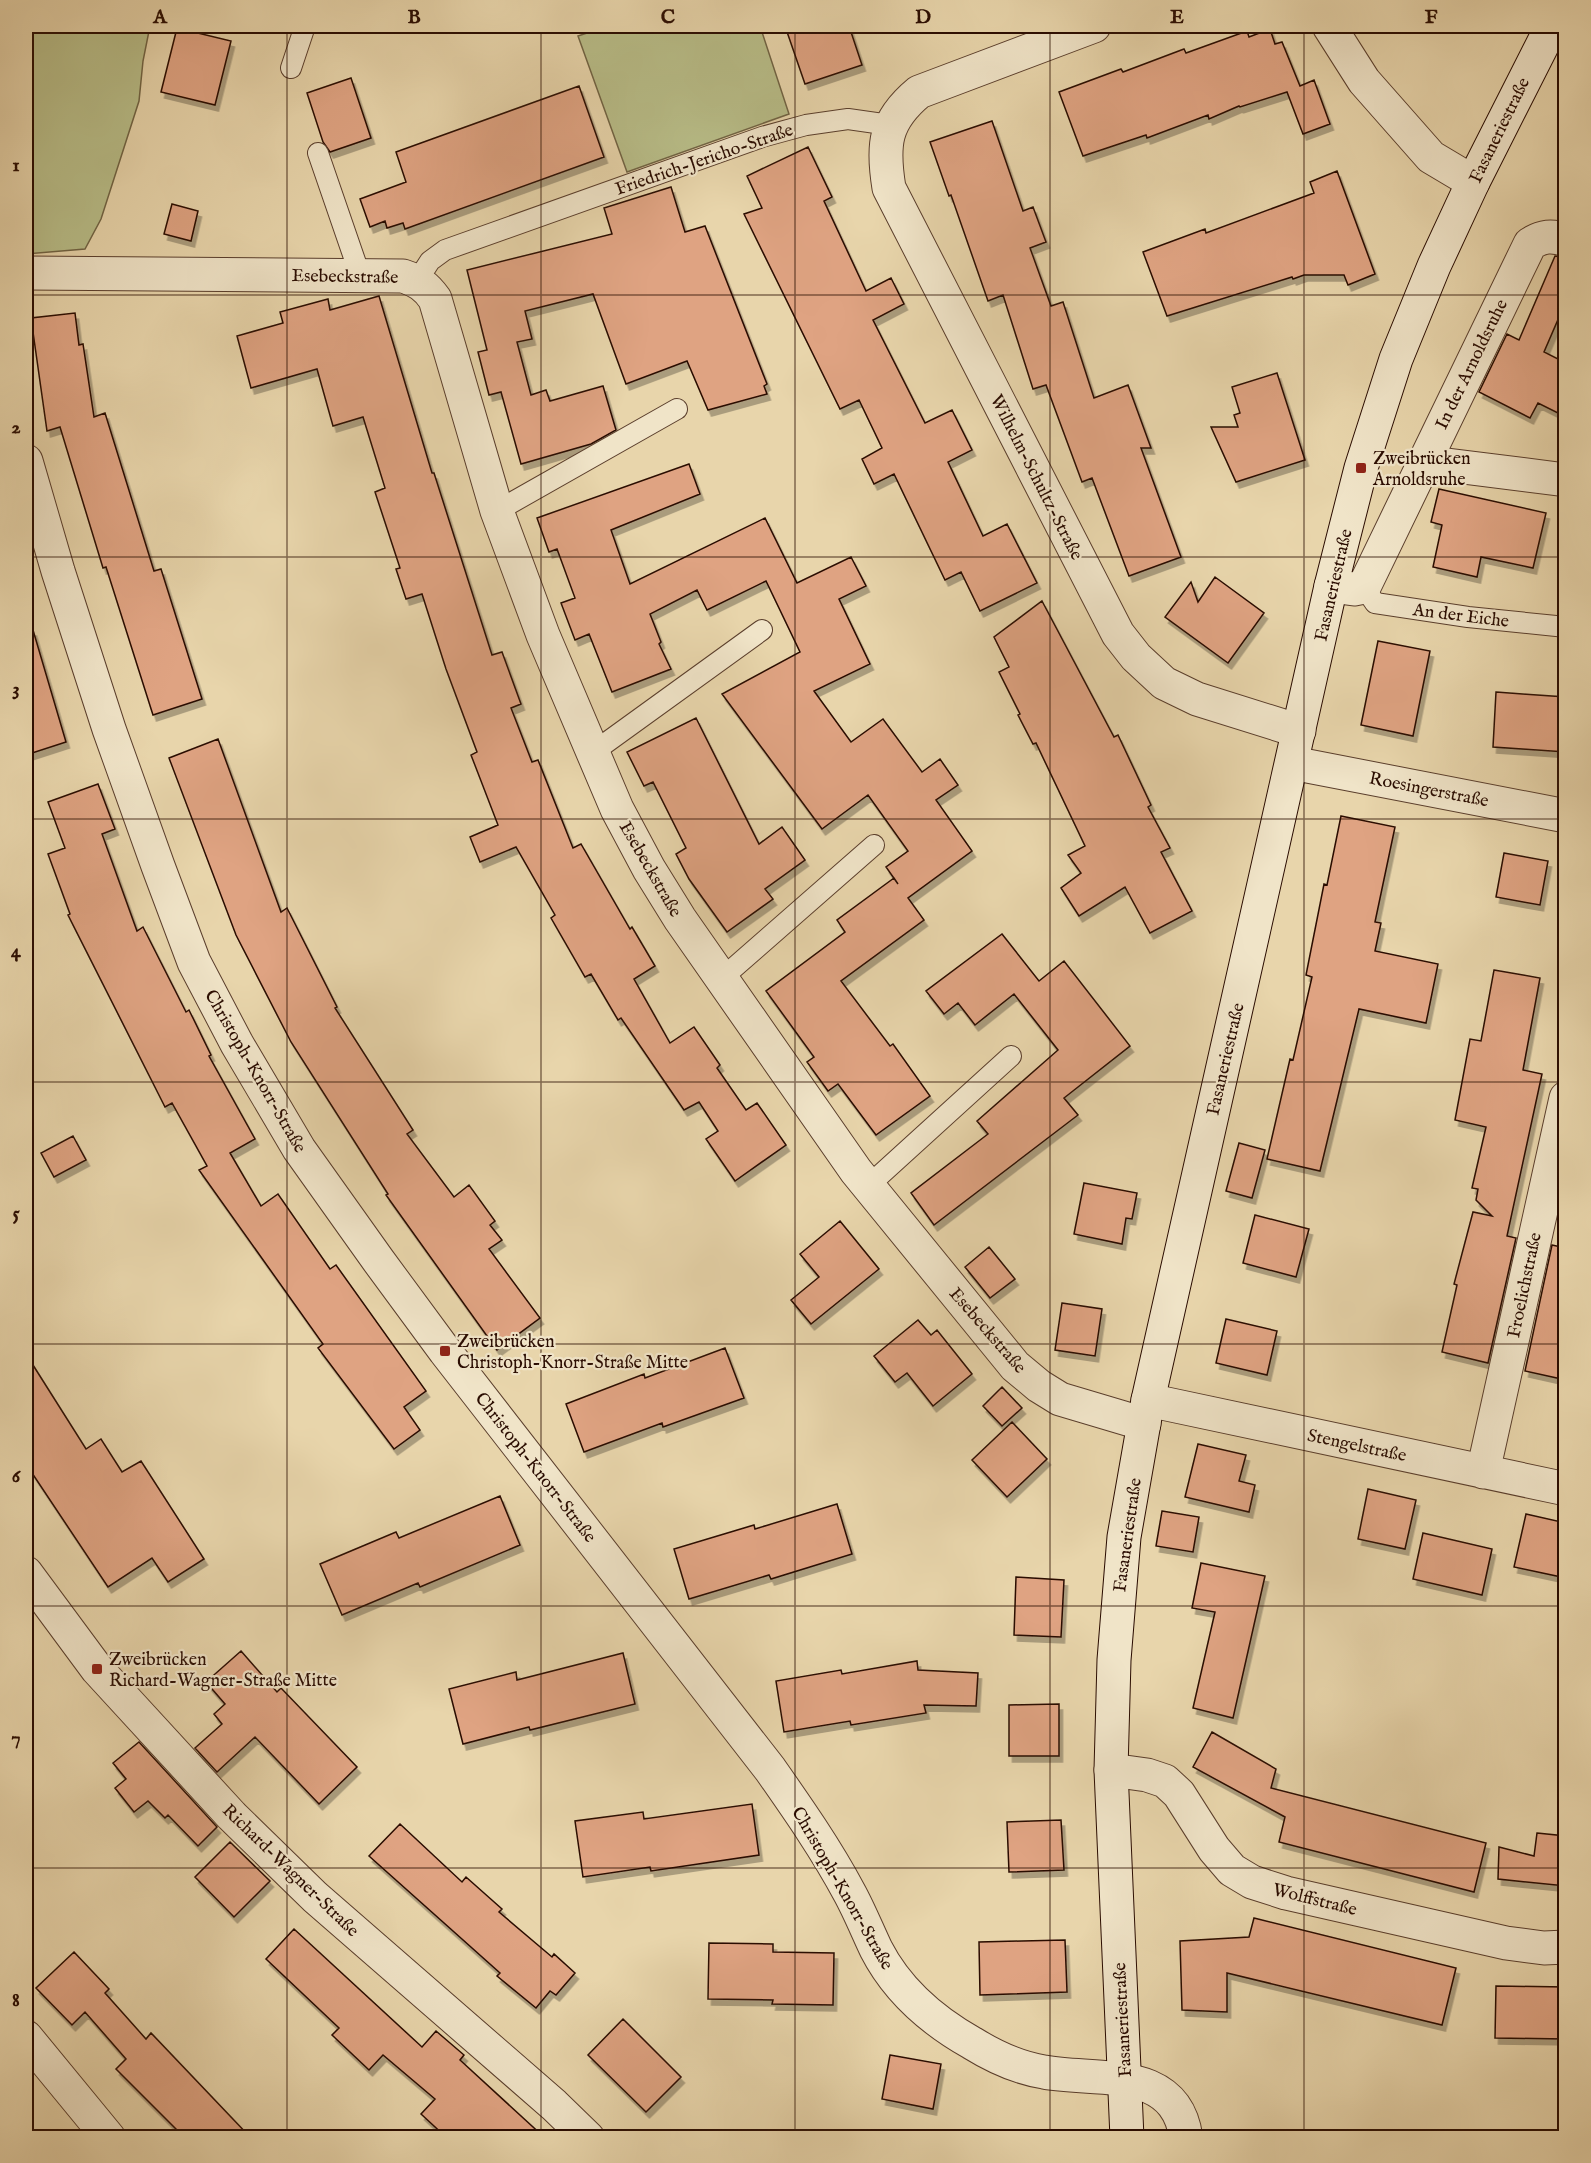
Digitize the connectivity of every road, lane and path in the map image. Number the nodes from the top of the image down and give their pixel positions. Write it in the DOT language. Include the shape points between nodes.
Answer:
graph roads {
  1 [pos="305,26"];
  2 [pos="1094,26"];
  3 [pos="1329,26"];
  4 [pos="1552,26"];
  5 [pos="291,68"];
  6 [pos="890,125"];
  7 [pos="318,153"];
  8 [pos="1473,182"];
  9 [pos="1566,240"];
  10 [pos="26,273"];
  11 [pos="360,275"];
  12 [pos="417,281"];
  13 [pos="677,409"];
  14 [pos="26,461"];
  15 [pos="1423,462"];
  16 [pos="1566,480"];
  17 [pos="497,511"];
  18 [pos="1331,586"];
  19 [pos="1364,587"];
  20 [pos="1566,627"];
  21 [pos="762,630"];
  22 [pos="1299,731"];
  23 [pos="592,753"];
  24 [pos="1292,763"];
  25 [pos="1566,816"];
  26 [pos="874,845"];
  27 [pos="721,979"];
  28 [pos="1011,1056"];
  29 [pos="1566,1098"];
  30 [pos="868,1186"];
  31 [pos="1146,1412"];
  32 [pos="1483,1472"];
  33 [pos="1566,1489"];
  34 [pos="26,1573"];
  35 [pos="1111,1770"];
  36 [pos="1566,1947"];
  37 [pos="26,2037"];
  38 [pos="1125,2079"];
  39 [pos="108,2138"];
  40 [pos="588,2138"];
  41 [pos="1127,2138"];
  42 [pos="1185,2138"];
  1 -- 5 [label="lane"];
  2 -- 6 [label="street" via="919,92 904,104"];
  3 -- 8 [label="street" via="1364,81 1431,157"];
  4 -- 8 [label="street, Fasaneriestraße"];
  6 -- 12 [label="lane, Friedrich-Jericho-Straße" via="848,119 762,137 444,250 430,261"];
  6 -- 22 [label="street, Wilhelm-Schultz-Straße" via="885,162 889,188 1118,634 1164,683 1197,699"];
  7 -- 11 [label="lane"];
  8 -- 18 [label="street, Fasaneriestraße" via="1396,359 1361,468"];
  9 -- 15 [label="street, In der Arnoldsruhe" via="1548,236 1530,244"];
  10 -- 11 [label="street, Esebeckstraße"];
  11 -- 12 [label="street, Esebeckstraße" via="403,276"];
  12 -- 17 [label="street, Esebeckstraße" via="435,299"];
  13 -- 17 [label="lane"];
  14 -- 38 [label="street, Christoph-Knorr-Straße" via="109,729 194,962 299,1149 445,1351 770,1769 810,1826 901,1988 936,2019 973,2044 1009,2061 1044,2072"];
  15 -- 16 [label="street"];
  15 -- 19 [label="street, In der Arnoldsruhe"];
  17 -- 23 [label="street, Esebeckstraße"];
  18 -- 19 [label="street"];
  18 -- 22 [label="street, Fasaneriestraße"];
  19 -- 20 [label="lane, An der Eiche" via="1376,603"];
  21 -- 23 [label="lane"];
  22 -- 24 [label="street, Fasaneriestraße"];
  23 -- 27 [label="street, Esebeckstraße" via="649,869"];
  24 -- 25 [label="street, Roesingerstraße"];
  24 -- 31 [label="street, Fasaneriestraße"];
  26 -- 27 [label="lane"];
  27 -- 30 [label="street, Esebeckstraße"];
  28 -- 30 [label="lane"];
  29 -- 32 [label="street, Froelichstraße"];
  30 -- 31 [label="street, Esebeckstraße" via="1015,1366 1039,1386 1060,1399"];
  31 -- 32 [label="street, Stengelstraße"];
  31 -- 35 [label="street, Fasaneriestraße" via="1124,1537 1114,1660"];
  32 -- 33 [label="street, Stengelstraße"];
  34 -- 40 [label="street, Richard-Wagner-Straße" via="97,1669 232,1816 315,1897"];
  35 -- 36 [label="street, Wolffstraße" via="1165,1781 1179,1794 1232,1870 1252,1882 1506,1943"];
  35 -- 38 [label="street, Fasaneriestraße"];
  37 -- 39 [label="street"];
  38 -- 41 [label="street, Fasaneriestraße"];
  38 -- 42 [label="street" via="1151,2087 1175,2106"];
}
